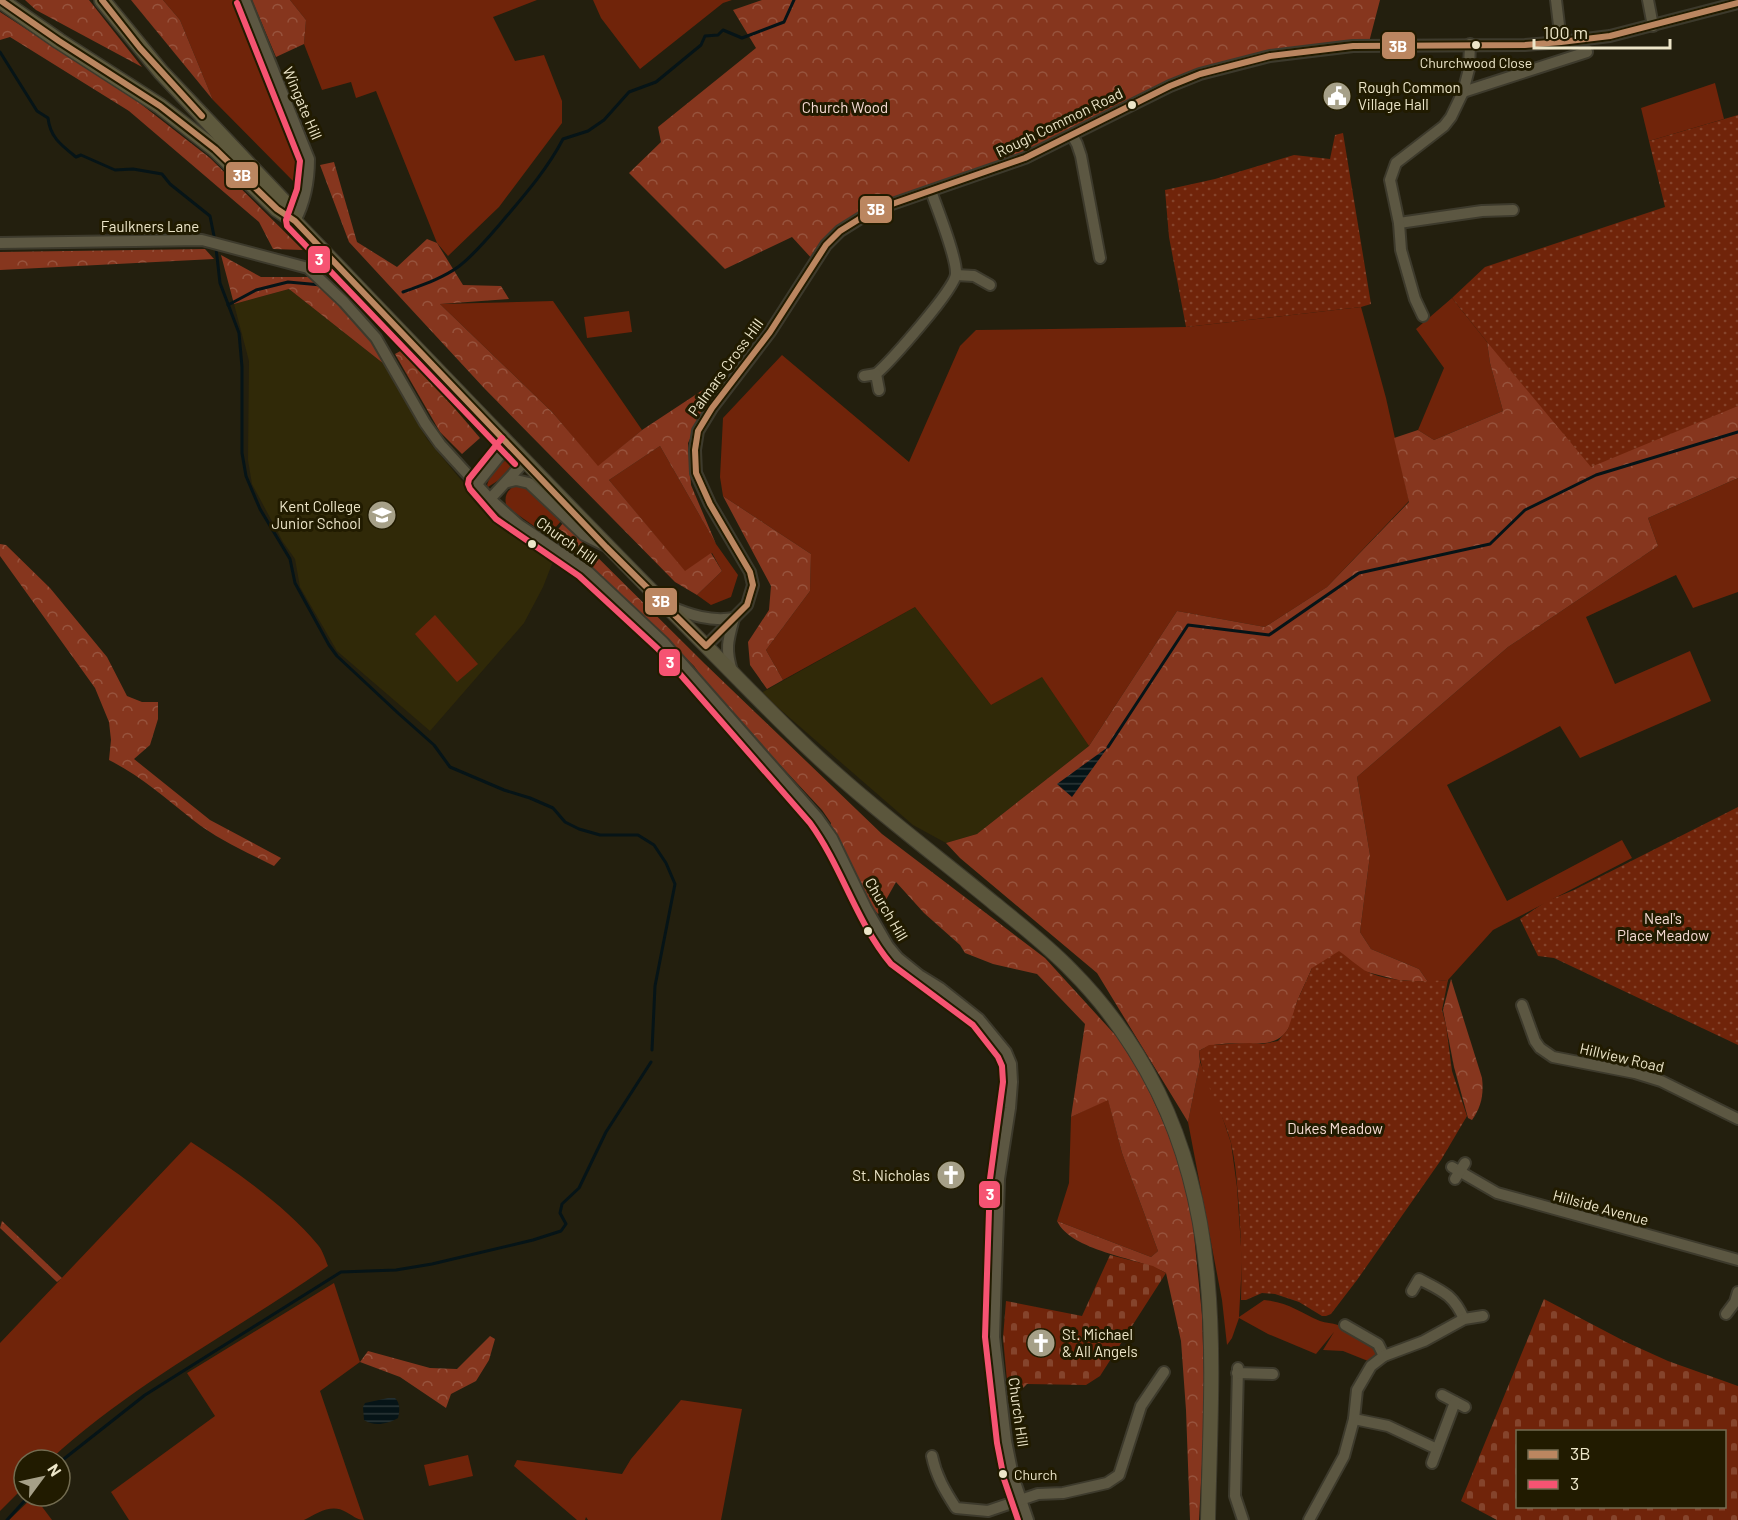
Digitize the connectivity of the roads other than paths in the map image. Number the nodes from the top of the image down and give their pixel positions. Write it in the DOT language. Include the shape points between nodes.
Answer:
graph roads {
  1 [pos="0,0"];
  2 [pos="102,0"];
  3 [pos="244,0"];
  4 [pos="1556,0"];
  5 [pos="1648,0"];
  6 [pos="1738,3"];
  7 [pos="1717,4"];
  8 [pos="1653,26"];
  9 [pos="1558,42"];
  10 [pos="1470,45"];
  11 [pos="1587,52"];
  12 [pos="1560,59"];
  13 [pos="1463,92"];
  14 [pos="1072,135"];
  15 [pos="931,190"];
  16 [pos="1513,210"];
  17 [pos="295,220"];
  18 [pos="1399,223"];
  19 [pos="0,243"];
  20 [pos="1100,258"];
  21 [pos="956,275"];
  22 [pos="990,285"];
  23 [pos="1423,316"];
  24 [pos="879,390"];
  25 [pos="509,444"];
  26 [pos="525,461"];
  27 [pos="508,482"];
  28 [pos="477,484"];
  29 [pos="490,499"];
  30 [pos="606,547"];
  31 [pos="664,603"];
  32 [pos="734,618"];
  33 [pos="706,646"];
  34 [pos="732,673"];
  35 [pos="1522,1005"];
  36 [pos="1738,1119"];
  37 [pos="1458,1170"];
  38 [pos="1738,1260"];
  39 [pos="1412,1291"];
  40 [pos="1738,1292"];
  41 [pos="1726,1314"];
  42 [pos="1484,1317"];
  43 [pos="1464,1319"];
  44 [pos="1345,1325"];
  45 [pos="1384,1356"];
  46 [pos="1164,1372"];
  47 [pos="1273,1374"];
  48 [pos="1442,1395"];
  49 [pos="1354,1419"];
  50 [pos="1437,1449"];
  51 [pos="932,1456"];
  52 [pos="1432,1463"];
  53 [pos="1020,1499"];
  54 [pos="1028,1520"];
  55 [pos="1208,1520"];
  56 [pos="1243,1520"];
  57 [pos="1309,1520"];
  1 -- 17 [label="highway" via="168,112 215,149 277,209"];
  2 -- 17 [label="highway" via="174,87 284,202"];
  3 -- 17 [label="street, Wingate Hill" via="309,159 309,176"];
  4 -- 9 [label="street"];
  5 -- 8 [label="street"];
  6 -- 7 [label="street, Rough Common Road"];
  7 -- 8 [label="street, Rough Common Road"];
  8 -- 9 [label="street, Rough Common Road"];
  9 -- 10 [label="street, Rough Common Road"];
  9 -- 12 [label="street"];
  10 -- 13 [label="street"];
  10 -- 14 [label="street, Rough Common Road" via="1353,46 1270,56 1200,74"];
  11 -- 12 [label="street"];
  12 -- 13 [label="street"];
  13 -- 18 [label="street" via="1444,126 1405,155 1392,170 1390,180"];
  14 -- 15 [label="street, Rough Common Road" via="1025,158"];
  14 -- 20 [label="street" via="1081,156"];
  15 -- 21 [label="street"];
  15 -- 32 [label="street, Palmars Cross Hill" via="872,211 852,222 826,245 770,332 698,431 694,450 696,472 752,577 747,605"];
  16 -- 18 [label="street"];
  17 -- 25 [label="main road"];
  18 -- 23 [label="street" via="1401,250"];
  19 -- 28 [label="street, Faulkners Lane" via="202,240 308,268 376,338 425,423"];
  21 -- 22 [label="street" via="975,276"];
  21 -- 24 [label="street" via="941,300 870,375"];
  25 -- 26 [label="main road"];
  25 -- 28 [label="street"];
  26 -- 27 [label="street"];
  26 -- 30 [label="main road"];
  27 -- 29 [label="street"];
  27 -- 30 [label="street" via="529,483 584,535"];
  28 -- 29 [label="street, Faulkners Lane"];
  29 -- 53 [label="street, Church Hill" via="519,525 585,569 664,643 817,817 898,958 979,1019 1006,1052 1012,1082 999,1179 994,1337 1006,1441"];
  30 -- 31 [label="main road"];
  31 -- 32 [label="street" via="689,615"];
  31 -- 33 [label="main road"];
  32 -- 33 [label="street, Palmars Cross Hill"];
  32 -- 34 [label="street" via="726,643"];
  33 -- 34 [label="main road"];
  34 -- 55 [label="main road" via="843,781 1072,970 1130,1042 1180,1144 1207,1257 1211,1356"];
  35 -- 36 [label="street, Hillview Road" via="1535,1041 1553,1057 1661,1081"];
  37 -- 38 [label="street, Hillside Avenue" via="1497,1193"];
  39 -- 43 [label="street" via="1419,1279 1439,1289 1455,1301"];
  40 -- 41 [label="street"];
  42 -- 43 [label="street"];
  43 -- 45 [label="street" via="1424,1341"];
  44 -- 45 [label="street" via="1378,1344"];
  45 -- 49 [label="street" via="1371,1366 1350,1397"];
  46 -- 53 [label="street" via="1141,1406 1119,1475 1107,1483"];
  47 -- 56 [label="street" via="1237,1371 1235,1496"];
  48 -- 50 [label="street" via="1460,1404"];
  49 -- 50 [label="street" via="1388,1426"];
  49 -- 57 [label="street" via="1348,1458"];
  50 -- 52 [label="street"];
  51 -- 53 [label="street" via="936,1473 956,1508 988,1511"];
  53 -- 54 [label="street, Church Hill"];
}
